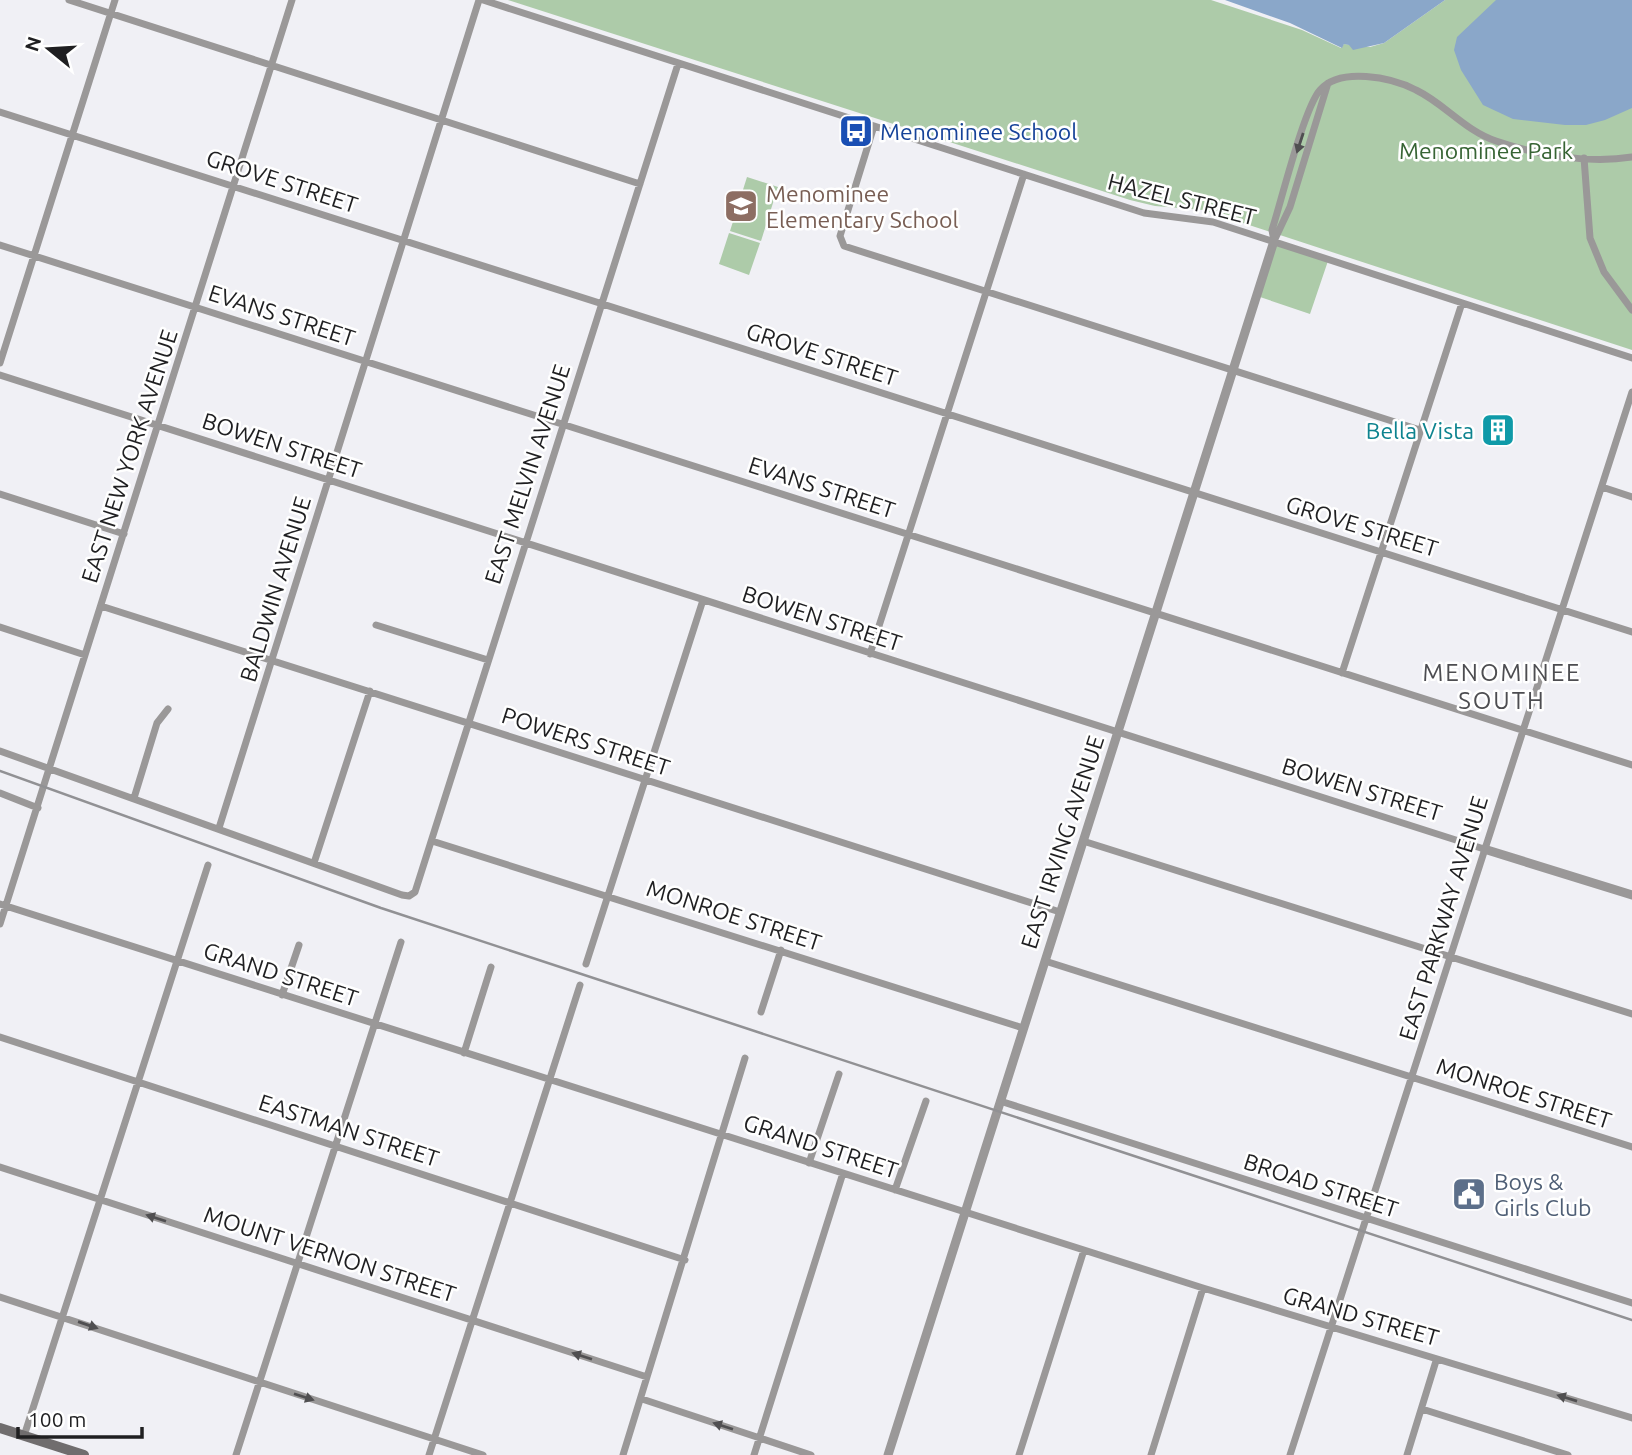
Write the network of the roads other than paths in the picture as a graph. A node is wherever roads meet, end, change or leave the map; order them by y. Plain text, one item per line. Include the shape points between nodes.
1 (69, 0) edge
2 (115, 0) edge
3 (292, 0) edge
4 (481, 0) edge
5 (111, 13) junction
6 (678, 64) junction
7 (273, 65) junction
8 (0, 112) edge
9 (443, 120) junction
10 (874, 126) junction
11 (71, 136) junction
12 (1632, 157) edge
13 (1584, 158) junction
14 (1024, 174) junction
15 (640, 184) junction
16 (234, 186) junction
17 (404, 241) junction
18 (1274, 241) junction
19 (0, 245) edge
20 (34, 256) junction
21 (987, 293) junction
22 (602, 303) junction
23 (1462, 303) junction
24 (197, 307) junction
25 (1632, 310) edge
26 (1632, 358) edge
27 (366, 362) junction
28 (0, 363) edge
29 (1233, 371) junction
30 (0, 375) edge
31 (1632, 392) edge
32 (948, 414) junction
33 (563, 424) junction
34 (159, 425) junction
35 (1420, 430) junction
36 (329, 480) junction
37 (1602, 487) junction
38 (1194, 493) junction
39 (0, 494) edge
40 (1632, 497) edge
41 (124, 534) junction
42 (907, 535) junction
43 (525, 543) junction
44 (1381, 552) junction
45 (703, 600) junction
46 (102, 606) junction
47 (1563, 610) junction
48 (1155, 613) junction
49 (376, 625) dead end
50 (0, 627) edge
51 (1632, 632) edge
52 (870, 654) junction
53 (85, 655) junction
54 (273, 660) junction
55 (488, 660) junction
56 (1342, 673) junction
57 (370, 691) junction
58 (168, 709) dead end
59 (468, 723) junction
60 (1522, 730) junction
61 (1118, 733) junction
62 (0, 751) edge
63 (1632, 765) edge
64 (50, 768) junction
65 (645, 780) junction
66 (0, 793) edge
67 (134, 798) junction
68 (38, 808) junction
69 (219, 828) junction
70 (432, 841) junction
71 (1083, 841) junction
72 (1484, 849) junction
73 (314, 863) junction
74 (208, 865) dead end
75 (1632, 895) edge
76 (608, 896) junction
77 (3, 905) edge
78 (1060, 912) junction
79 (0, 924) edge
80 (401, 942) dead end
81 (299, 945) dead end
82 (781, 950) junction
83 (1451, 957) junction
84 (177, 961) junction
85 (1045, 961) junction
86 (586, 964) dead end
87 (491, 967) dead end
88 (580, 985) dead end
89 (282, 995) junction
90 (761, 1012) dead end
91 (1632, 1014) edge
92 (375, 1024) junction
93 (1023, 1028) junction
94 (0, 1037) edge
95 (464, 1053) junction
96 (745, 1058) dead end
97 (839, 1074) dead end
98 (1413, 1077) junction
99 (139, 1081) junction
100 (550, 1081) junction
101 (926, 1101) dead end
102 (1000, 1101) junction
103 (723, 1136) junction
104 (336, 1146) junction
105 (1632, 1147) edge
106 (809, 1163) junction
107 (0, 1167) edge
108 (843, 1173) junction
109 (895, 1190) junction
110 (102, 1200) junction
111 (510, 1203) junction
112 (965, 1211) junction
113 (1367, 1220) junction
114 (1084, 1250) junction
115 (685, 1260) junction
116 (298, 1264) junction
117 (1203, 1288) junction
118 (0, 1297) edge
119 (1632, 1303) edge
120 (63, 1317) junction
121 (473, 1321) junction
122 (1331, 1328) junction
123 (1436, 1361) junction
124 (647, 1377) junction
125 (260, 1382) junction
126 (642, 1399) junction
127 (1422, 1409) junction
128 (1632, 1418) edge
129 (0, 1428) edge
130 (24, 1436) junction
131 (760, 1438) junction
132 (434, 1440) junction
133 (84, 1455) edge
134 (236, 1455) edge
135 (429, 1455) edge
136 (483, 1455) edge
137 (623, 1455) edge
138 (754, 1455) edge
139 (811, 1455) edge
140 (887, 1455) edge
141 (1019, 1455) edge
142 (1151, 1455) edge
143 (1290, 1455) edge
144 (1407, 1455) edge
145 (1568, 1455) edge

1 - 5 street
2 - 5 street
3 - 7 street, EAST NEW YORK AVENUE
4 - 6 street, HAZEL STREET
4 - 9 street, BALDWIN AVENUE
5 - 7 street
5 - 11 street
6 - 10 street, HAZEL STREET
6 - 15 street, EAST MELVIN AVENUE
7 - 9 street
7 - 16 street, EAST NEW YORK AVENUE
8 - 11 street, GROVE STREET
9 - 15 street
9 - 17 street, BALDWIN AVENUE
10 - 14 street, HAZEL STREET
10 - 21 street via 841,232 844,246
11 - 16 street, GROVE STREET
11 - 20 street
12 - 13 street
13 - 18 street, EAST IRVING AVENUE via 1486,137 1412,88 1344,77 1328,82 1311,107 1272,230
13 - 25 street via 1590,238 1604,272
14 - 18 street, HAZEL STREET via 1144,213 1203,219
14 - 21 street
15 - 22 street, EAST MELVIN AVENUE
16 - 17 street, GROVE STREET
16 - 24 street, EAST NEW YORK AVENUE
17 - 22 street, GROVE STREET
17 - 27 street, BALDWIN AVENUE
18 - 23 street, HAZEL STREET
18 - 29 street, EAST IRVING AVENUE
19 - 20 street, EVANS STREET
20 - 24 street, EVANS STREET
20 - 28 street
21 - 29 street
21 - 32 street
22 - 32 street, GROVE STREET
22 - 33 street, EAST MELVIN AVENUE
23 - 26 street, HAZEL STREET
23 - 35 street
24 - 27 street, EVANS STREET
24 - 34 street, EAST NEW YORK AVENUE
27 - 33 street, EVANS STREET
27 - 36 street, BALDWIN AVENUE
29 - 35 street
29 - 38 street, EAST IRVING AVENUE
30 - 34 street, BOWEN STREET
31 - 37 street, EAST PARKWAY AVENUE
32 - 38 street, GROVE STREET
32 - 42 street
33 - 42 street, EVANS STREET
33 - 43 street, EAST MELVIN AVENUE
34 - 36 street, BOWEN STREET
34 - 41 street, EAST NEW YORK AVENUE
35 - 44 street
36 - 43 street, BOWEN STREET
36 - 54 street, BALDWIN AVENUE
37 - 40 street
37 - 47 street, EAST PARKWAY AVENUE
38 - 44 street, GROVE STREET
38 - 48 street, EAST IRVING AVENUE
39 - 41 street
41 - 46 street, EAST NEW YORK AVENUE
42 - 48 street, EVANS STREET
42 - 52 street
43 - 45 street, BOWEN STREET
43 - 55 street, EAST MELVIN AVENUE
44 - 47 street, GROVE STREET
44 - 56 street
45 - 52 street, BOWEN STREET
45 - 65 street
46 - 53 street, EAST NEW YORK AVENUE
46 - 54 street, POWERS STREET
47 - 51 street, GROVE STREET
47 - 60 street, EAST PARKWAY AVENUE
48 - 56 street, EVANS STREET
48 - 61 street, EAST IRVING AVENUE
49 - 55 street
50 - 53 street
52 - 61 street, BOWEN STREET
53 - 64 street, EAST NEW YORK AVENUE
54 - 57 street, POWERS STREET
54 - 69 street, BALDWIN AVENUE
55 - 59 street, EAST MELVIN AVENUE
56 - 60 street, EVANS STREET
57 - 59 street, POWERS STREET
57 - 73 street
58 - 67 street via 157,723
59 - 65 street, POWERS STREET
59 - 70 street, EAST MELVIN AVENUE
60 - 63 street, EVANS STREET
60 - 72 street, EAST PARKWAY AVENUE
61 - 71 street, EAST IRVING AVENUE
61 - 72 street, BOWEN STREET
62 - 64 street
64 - 67 street
64 - 68 street, EAST NEW YORK AVENUE
65 - 76 street
65 - 78 street, POWERS STREET
66 - 68 street
67 - 69 street
68 - 77 street, EAST NEW YORK AVENUE
69 - 73 street
70 - 73 street, EAST MELVIN AVENUE via 412,895
70 - 76 street, MONROE STREET
71 - 78 street, EAST IRVING AVENUE
71 - 83 street
72 - 75 street, BOWEN STREET
72 - 83 street, EAST PARKWAY AVENUE
74 - 84 street
76 - 82 street, MONROE STREET
76 - 86 street
77 - 79 street, EAST NEW YORK AVENUE
77 - 84 street, GRAND STREET
78 - 85 street, EAST IRVING AVENUE
80 - 92 street
81 - 89 street
82 - 90 street
82 - 93 street, MONROE STREET
83 - 91 street
83 - 98 street, EAST PARKWAY AVENUE
84 - 89 street, GRAND STREET
84 - 99 street
85 - 93 street, EAST IRVING AVENUE
85 - 98 street, MONROE STREET
87 - 95 street
88 - 100 street
89 - 92 street, GRAND STREET
92 - 95 street, GRAND STREET
92 - 104 street
93 - 102 street, EAST IRVING AVENUE
94 - 99 street, EASTMAN STREET
95 - 100 street, GRAND STREET
96 - 103 street
97 - 106 street
98 - 105 street, MONROE STREET
98 - 113 street, EAST PARKWAY AVENUE
99 - 104 street, EASTMAN STREET
99 - 110 street
100 - 103 street, GRAND STREET
100 - 111 street
101 - 109 street
102 - 112 street, EAST IRVING AVENUE
102 - 113 street, BROAD STREET
103 - 106 street, GRAND STREET
103 - 115 street
104 - 111 street, EASTMAN STREET
104 - 116 street
106 - 108 street, GRAND STREET
107 - 110 street, MOUNT VERNON STREET
108 - 109 street, GRAND STREET
108 - 131 street
109 - 112 street, GRAND STREET
116 -> 110 street, MOUNT VERNON STREET
110 - 120 street
111 - 115 street, EASTMAN STREET
111 - 121 street
112 - 114 street, GRAND STREET
112 - 140 street, EAST IRVING AVENUE
113 - 119 street, BROAD STREET
113 - 122 street, EAST PARKWAY AVENUE
114 - 117 street, GRAND STREET
114 - 141 street
115 - 124 street
116 - 121 street, MOUNT VERNON STREET
116 - 125 street
117 - 122 street, GRAND STREET
117 - 142 street
118 - 120 street
120 -> 125 street
120 - 130 street
124 -> 121 street, MOUNT VERNON STREET
121 - 132 street
122 - 123 street, GRAND STREET
122 - 143 street, EAST PARKWAY AVENUE
123 - 127 street
128 -> 123 street, GRAND STREET
124 - 126 street
125 -> 132 street
125 - 134 street
131 -> 126 street
126 - 137 street
127 - 144 street
127 - 145 street
129 - 130 main road
130 - 133 main road
131 - 138 street
131 - 139 street
132 - 135 street
132 - 136 street

